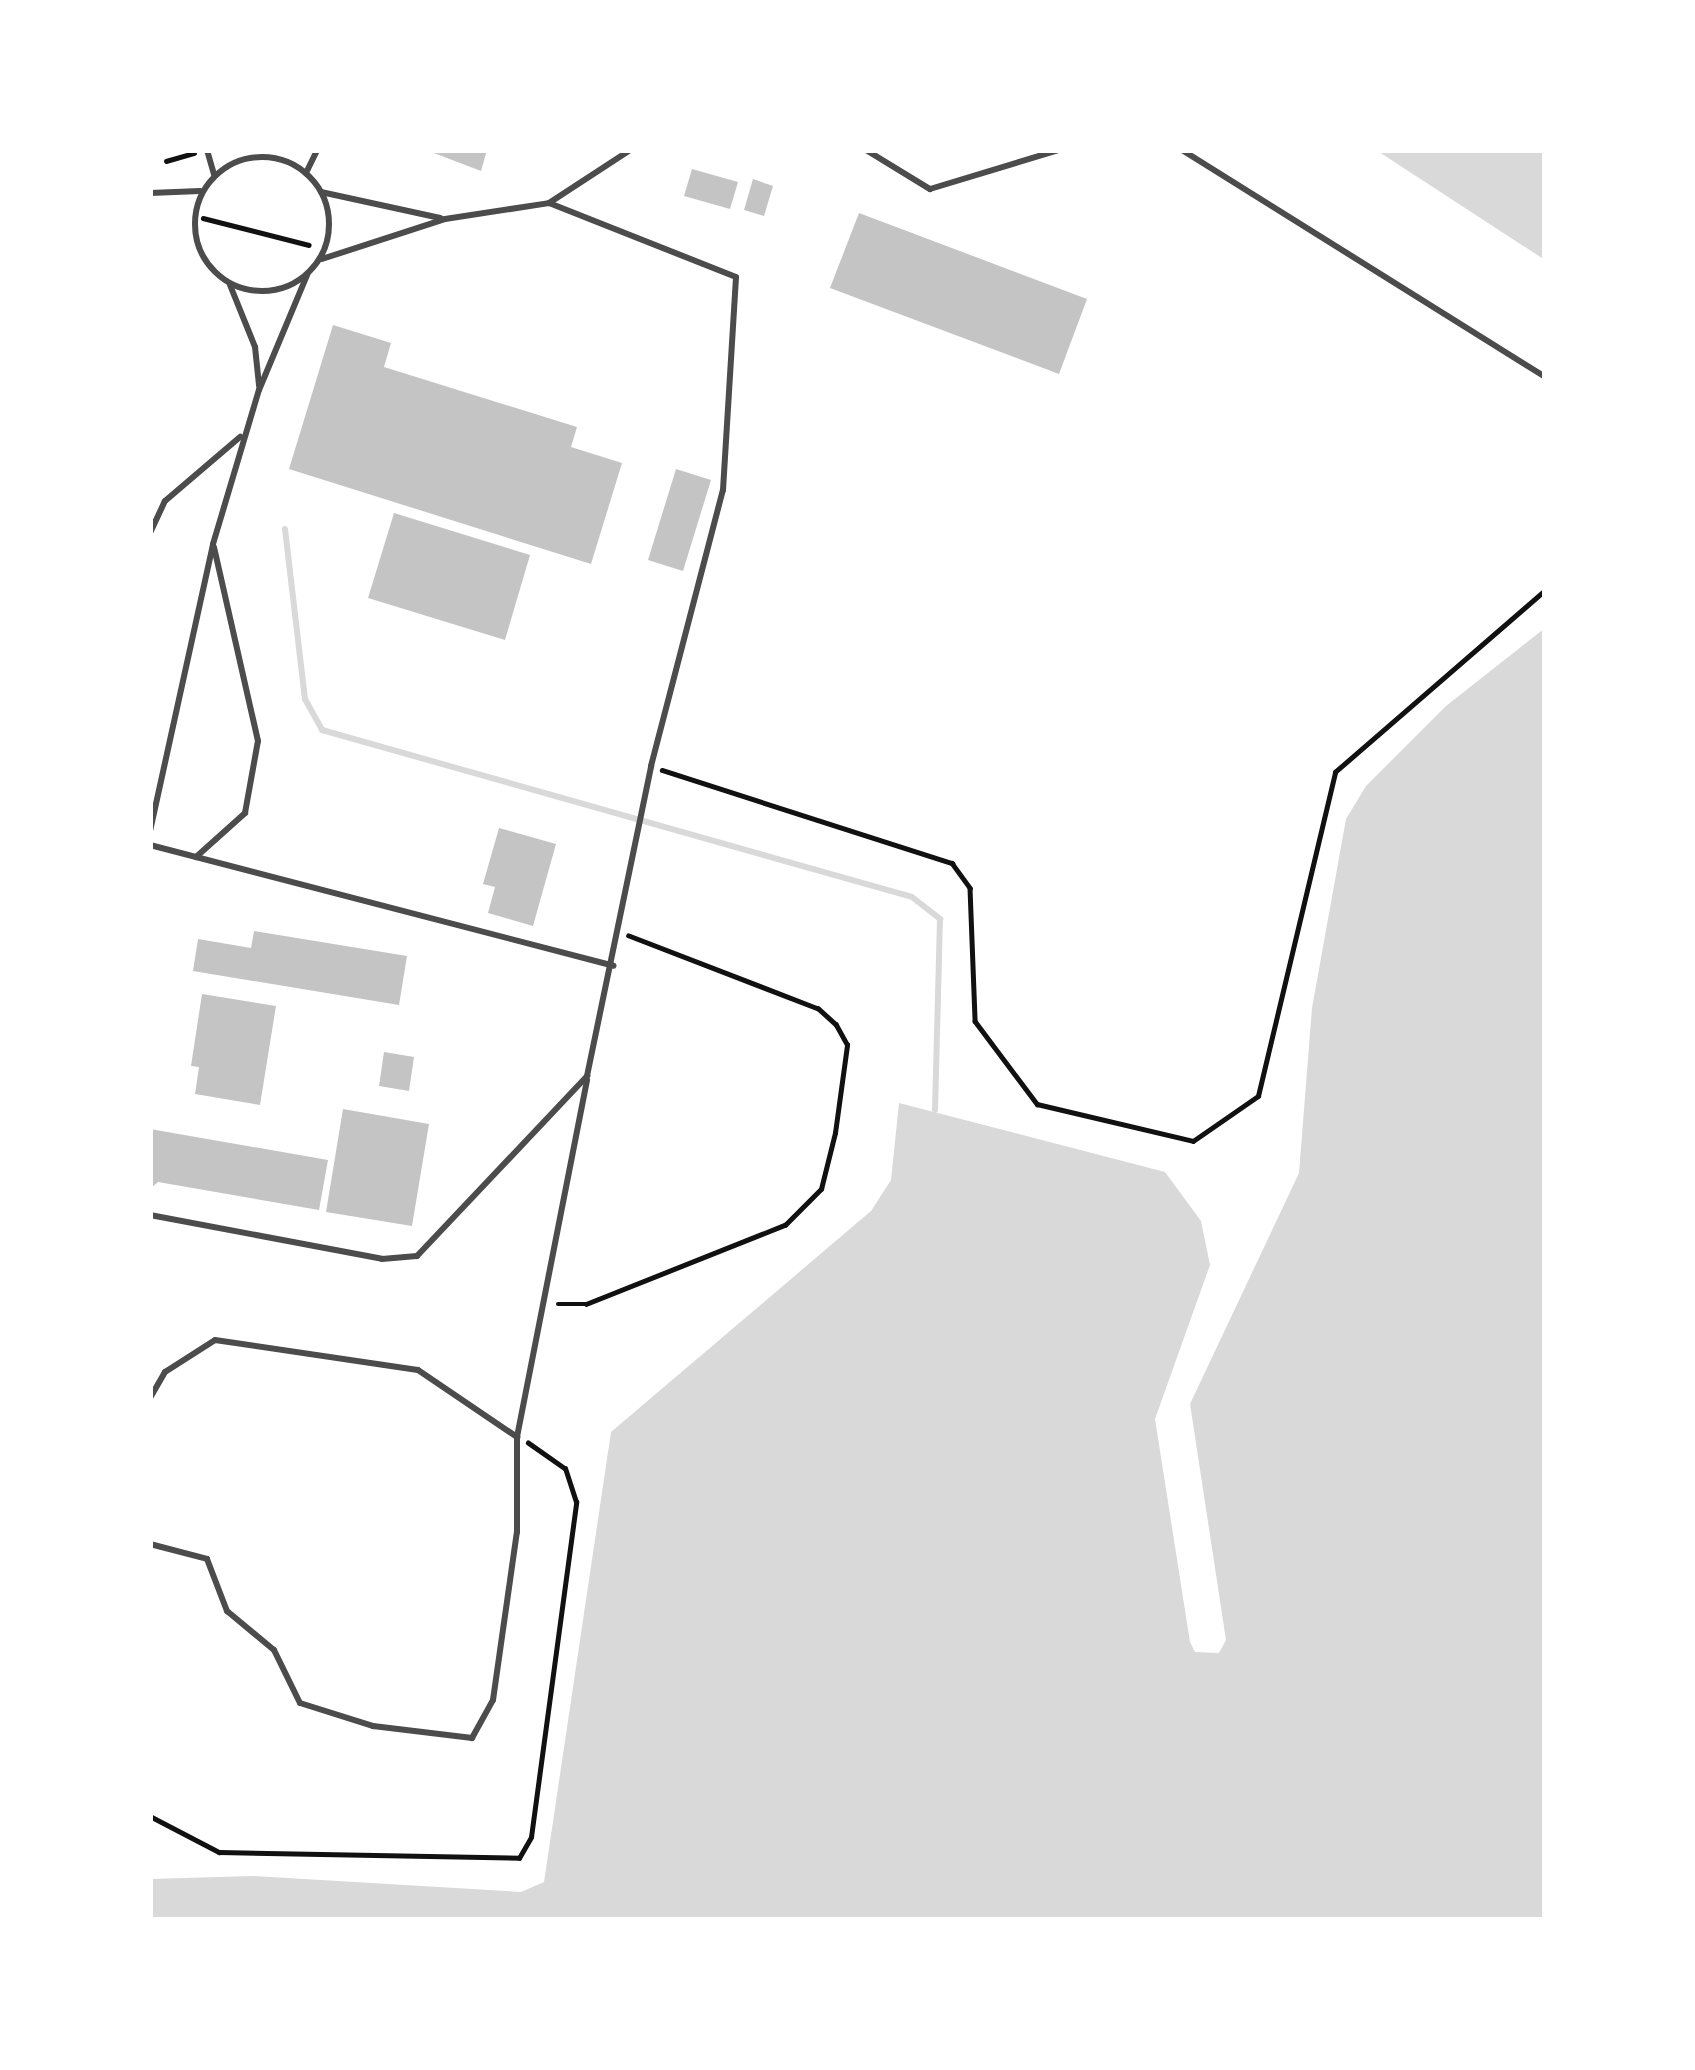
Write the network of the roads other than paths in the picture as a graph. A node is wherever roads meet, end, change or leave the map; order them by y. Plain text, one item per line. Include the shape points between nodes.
1 (207, 150) edge
2 (317, 150) edge
3 (630, 150) edge
4 (866, 150) edge
5 (1058, 150) edge
6 (1182, 150) edge
7 (252, 153) edge
8 (269, 153) edge
9 (306, 173) junction
10 (214, 176) junction
11 (202, 191) junction
12 (321, 192) junction
13 (150, 193) edge
14 (549, 203) junction
15 (445, 219) junction
16 (319, 261) junction
17 (307, 275) junction
18 (229, 284) junction
19 (1545, 377) edge
20 (259, 390) junction
21 (244, 434) junction
22 (150, 533) edge
23 (213, 544) junction
24 (150, 831) edge
25 (150, 845) edge
26 (196, 857) junction
27 (613, 966) junction
28 (587, 1076) junction
29 (150, 1215) edge
30 (150, 1398) edge
31 (517, 1437) junction
32 (150, 1544) edge

1 - 10 lane
2 - 9 lane
3 - 14 lane
4 - 5 lane via 930,189
6 - 19 lane
7 - 8 lane
7 - 10 lane
8 - 9 lane
9 - 12 lane
10 - 11 lane
11 - 13 lane
11 - 18 lane via 195,211 200,253
12 - 15 lane
12 - 16 lane via 329,225
14 - 15 lane
14 - 27 lane via 736,278 723,490 651,766
15 - 16 lane
16 - 17 lane
17 - 18 lane via 273,291
17 - 20 lane
18 - 20 lane via 255,347
20 - 21 lane
21 - 22 lane via 165,501
21 - 23 lane
23 - 24 lane
23 - 26 lane via 258,741 245,813
25 - 26 lane
26 - 27 lane
27 - 28 lane
28 - 29 lane via 417,1256 382,1259
28 - 31 lane
30 - 31 lane via 165,1372 215,1340 418,1370
31 - 32 lane via 517,1532 493,1700 472,1738 373,1726 300,1703 274,1650 227,1611 206,1559

